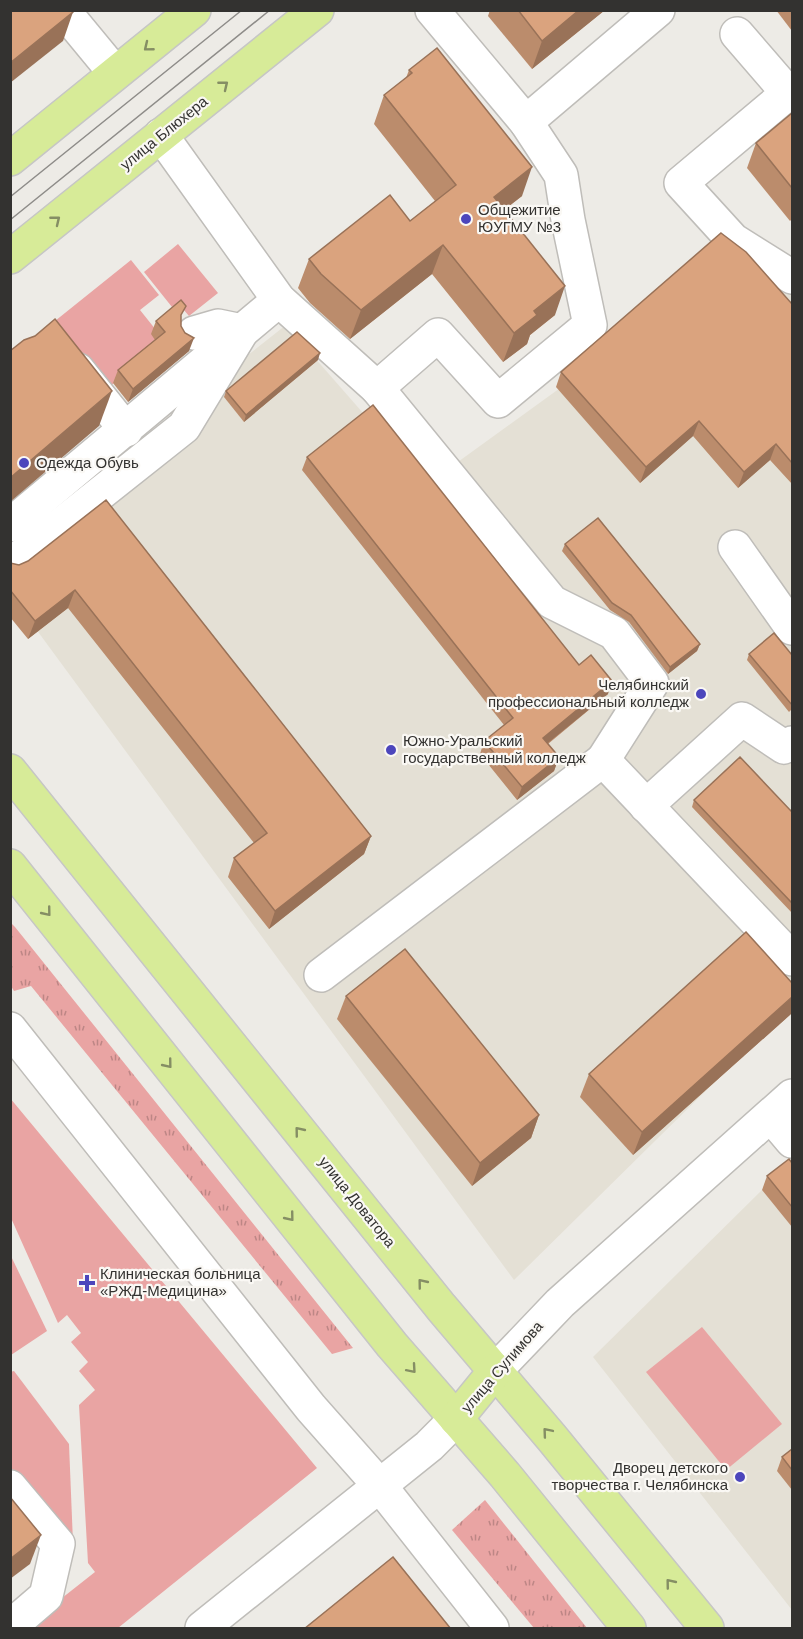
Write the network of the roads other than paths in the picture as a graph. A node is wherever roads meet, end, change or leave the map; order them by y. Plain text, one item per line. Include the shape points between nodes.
1 (63, 10) edge
2 (194, 10) edge
3 (317, 10) edge
4 (432, 10) edge
5 (658, 10) edge
6 (737, 34) dead end
7 (115, 73) junction
8 (526, 122) junction
9 (161, 135) junction
10 (10, 159) edge
11 (10, 257) edge
12 (792, 278) edge
13 (279, 300) junction
14 (242, 331) junction
15 (194, 333) dead end
16 (63, 350) edge
17 (376, 388) junction
18 (126, 430) junction
19 (10, 525) edge
20 (735, 547) dead end
21 (10, 565) edge
22 (792, 628) edge
23 (792, 743) edge
24 (603, 760) junction
25 (10, 771) edge
26 (645, 806) junction
27 (10, 866) edge
28 (792, 959) edge
29 (321, 975) dead end
30 (10, 1029) edge
31 (782, 1106) edge
32 (792, 1141) edge
33 (496, 1370) junction
34 (456, 1419) junction
35 (380, 1486) junction
36 (10, 1487) edge
37 (10, 1627) edge
38 (202, 1629) edge
39 (492, 1629) edge
40 (629, 1629) edge
41 (707, 1629) edge

1 - 7 street
2 -> 7 main road
9 -> 3 main road, улица Блюхера
4 - 8 street
5 - 8 street
6 - 12 street via 788,93 681,183 733,240
7 - 10 main road
8 - 17 street via 561,175 590,325 498,401 438,335
11 -> 9 main road, улица Блюхера
9 - 13 street
13 - 14 street
13 - 17 street
14 - 15 street via 218,326
14 - 18 street
14 - 21 street via 184,427
16 - 18 street
17 - 24 street via 552,602 614,633 652,682
18 - 19 street
20 - 22 street
23 - 26 street via 784,747 742,719
24 - 26 street
24 - 29 street
33 -> 25 main road, улица Доватора
26 - 28 street
27 -> 34 main road via 392,1345
30 - 35 street via 311,1408
31 - 32 street
31 - 33 street, улица Сулимова via 560,1303
33 - 34 main road, улица Сулимова
41 -> 33 main road, улица Доватора
34 - 35 street, улица Сулимова
34 - 40 main road
35 - 38 street, улица Сулимова
35 - 39 street
36 - 37 street via 58,1544 46,1596

